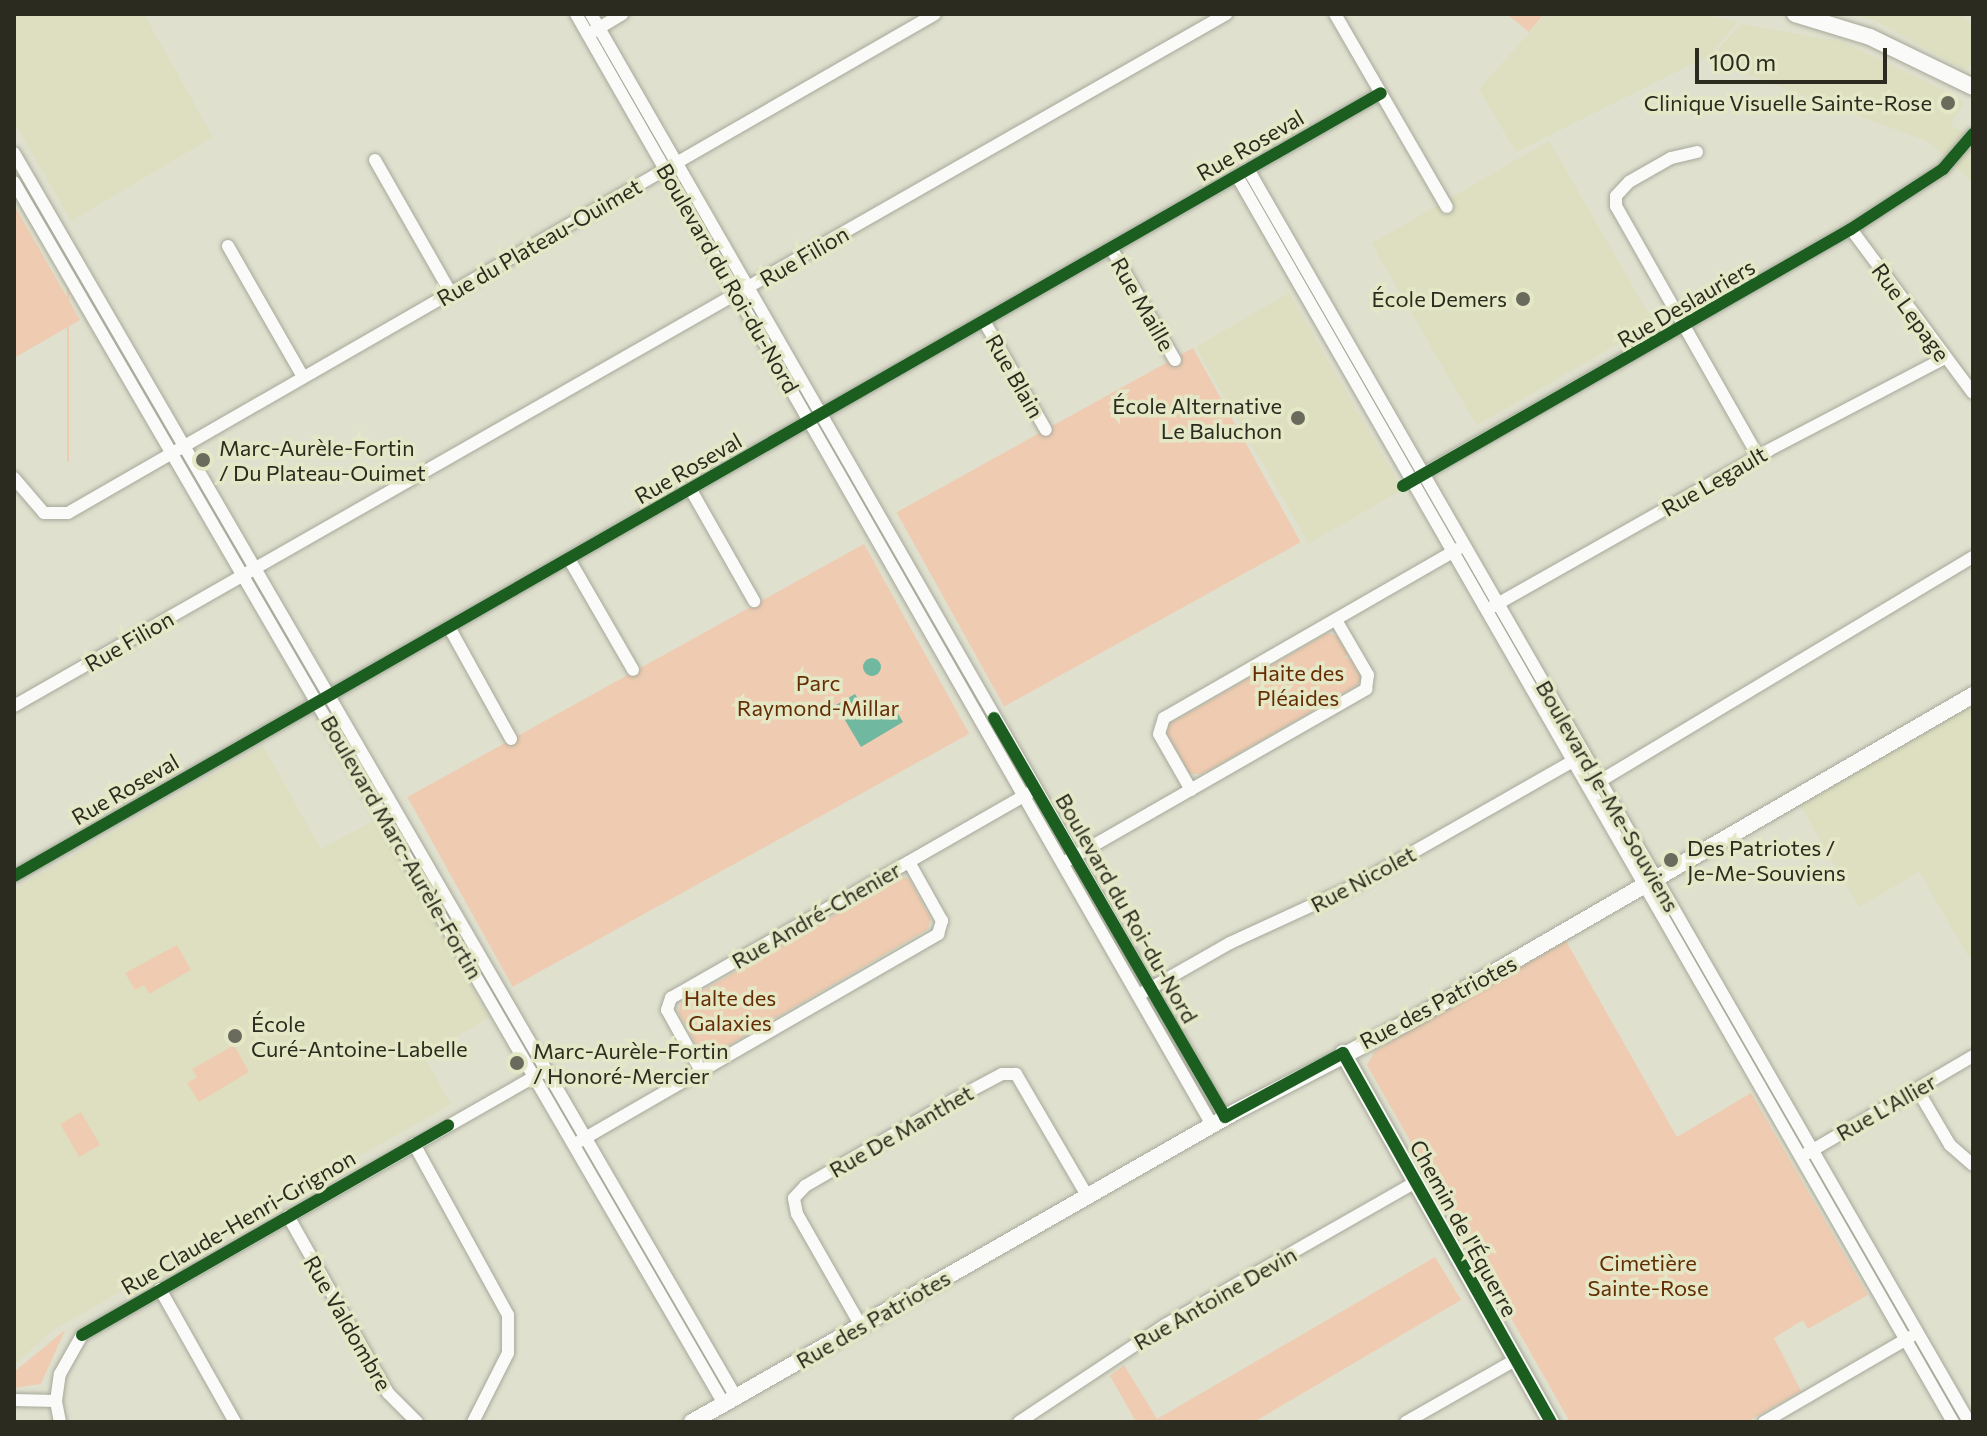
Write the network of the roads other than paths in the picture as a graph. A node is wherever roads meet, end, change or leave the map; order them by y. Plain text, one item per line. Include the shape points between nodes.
1 (576, 14) edge
2 (591, 14) edge
3 (622, 14) edge
4 (935, 14) edge
5 (1226, 14) edge
6 (1335, 14) edge
7 (1795, 14) edge
8 (594, 31) junction
9 (1973, 87) edge
10 (1381, 93) junction
11 (1973, 134) edge
12 (1697, 152) dead end
13 (14, 153) edge
14 (375, 160) dead end
15 (671, 166) junction
16 (1242, 173) junction
17 (14, 182) edge
18 (1447, 207) dead end
19 (1851, 229) junction
20 (228, 246) dead end
21 (1111, 248) junction
22 (743, 291) junction
23 (451, 293) junction
24 (984, 321) junction
25 (1684, 328) junction
26 (1945, 358) junction
27 (1175, 360) dead end
28 (303, 377) junction
29 (1973, 393) edge
30 (815, 418) junction
31 (1046, 430) dead end
32 (185, 446) junction
33 (172, 453) junction
34 (1758, 456) junction
35 (1424, 474) junction
36 (14, 478) edge
37 (1412, 481) junction
38 (691, 490) junction
39 (1458, 549) junction
40 (1973, 557) edge
41 (569, 559) junction
42 (250, 572) junction
43 (754, 601) dead end
44 (1492, 608) junction
45 (1336, 620) junction
46 (449, 627) junction
47 (633, 670) dead end
48 (1973, 695) edge
49 (324, 699) junction
50 (14, 706) edge
51 (511, 739) dead end
52 (1578, 758) junction
53 (1594, 785) junction
54 (1191, 790) junction
55 (1030, 793) junction
56 (1068, 860) junction
57 (909, 862) junction
58 (14, 876) edge
59 (1649, 883) junction
60 (1144, 992) junction
61 (1343, 1053) junction
62 (1973, 1056) edge
63 (548, 1069) junction
64 (701, 1071) junction
65 (535, 1077) junction
66 (1917, 1089) junction
67 (1218, 1121) junction
68 (587, 1137) junction
69 (414, 1144) junction
70 (574, 1145) junction
71 (1812, 1150) junction
72 (1800, 1158) junction
73 (1973, 1165) edge
74 (1416, 1182) junction
75 (1088, 1197) junction
76 (288, 1216) junction
77 (160, 1289) junction
78 (861, 1326) junction
79 (1917, 1333) junction
80 (1905, 1340) junction
81 (1515, 1360) junction
82 (14, 1400) edge
83 (730, 1400) junction
84 (56, 1401) junction
85 (60, 1422) edge
86 (235, 1422) edge
87 (417, 1422) edge
88 (473, 1422) edge
89 (692, 1422) edge
90 (1019, 1422) edge
91 (1406, 1422) edge
92 (1551, 1422) edge
93 (1764, 1422) edge
94 (1953, 1422) edge
95 (1969, 1422) edge

1 - 8 street, Boulevard du Roi-du-Nord
2 - 8 street, Boulevard du Roi-du-Nord
3 - 8 street
4 - 15 street, Rue du Plateau-Ouimet
5 - 22 street, Rue Filion
6 - 10 street
7 - 9 street via 1870,37
8 - 15 street, Boulevard du Roi-du-Nord
10 - 16 street, Rue Roseval
10 - 18 street
11 - 19 street, Rue Deslauriers via 1943,169
12 - 25 street via 1671,158 1629,182 1615,202
13 - 32 street, Boulevard Marc-Aurèle-Fortin
14 - 23 street
15 - 22 street, Boulevard du Roi-du-Nord
15 - 23 street, Rue du Plateau-Ouimet
16 - 21 street, Rue Roseval
16 - 35 street, Boulevard Je-Me-Souviens
16 - 37 street, Boulevard Je-Me-Souviens
17 - 33 street, Boulevard Marc-Aurèle-Fortin
19 - 25 street, Rue Deslauriers
19 - 26 street, Rue Lepage
20 - 28 street
21 - 24 street, Rue Roseval
21 - 27 street, Rue Maille
22 - 30 street, Boulevard du Roi-du-Nord
22 - 42 street, Rue Filion
23 - 28 street, Rue du Plateau-Ouimet
24 - 30 street, Rue Roseval
24 - 31 street, Rue Blain
25 - 34 street
25 - 35 street, Rue Deslauriers
26 - 29 street, Rue Lepage
26 - 34 street, Rue Legault
28 - 32 street, Rue du Plateau-Ouimet
30 - 38 street, Rue Roseval
30 - 55 street, Boulevard du Roi-du-Nord
32 - 33 street
32 - 42 street, Boulevard Marc-Aurèle-Fortin
33 - 36 street via 59,516 41,511
33 - 42 street, Boulevard Marc-Aurèle-Fortin
34 - 44 street, Rue Legault
35 - 37 street, Rue Deslauriers
35 - 39 street, Boulevard Je-Me-Souviens
37 - 39 street, Boulevard Je-Me-Souviens
38 - 41 street, Rue Roseval
38 - 43 street
39 - 44 street, Boulevard Je-Me-Souviens
39 - 45 street
40 - 53 street
41 - 46 street, Rue Roseval
41 - 47 street
42 - 49 street, Boulevard Marc-Aurèle-Fortin
42 - 50 street, Rue Filion
44 - 52 street, Boulevard Je-Me-Souviens
45 - 54 street via 1161,721 1159,734
45 - 54 street via 1368,675 1366,689
46 - 49 street, Rue Roseval
46 - 51 street
48 - 59 street, Rue des Patriotes
49 - 58 street, Rue Roseval
49 - 63 street, Boulevard Marc-Aurèle-Fortin
49 - 65 street, Boulevard Marc-Aurèle-Fortin
52 - 53 street, Boulevard Je-Me-Souviens
52 - 60 street, Rue Nicolet via 1352,887 1230,943
53 - 59 street, Boulevard Je-Me-Souviens
54 - 56 street
55 - 56 street, Boulevard du Roi-du-Nord
55 - 57 street, Rue André-Chenier
56 - 60 street, Boulevard du Roi-du-Nord
57 - 64 street, Rue André-Chenier via 940,918 941,932
57 - 64 street, Rue André-Chenier via 671,998 667,1010
59 - 61 street, Rue des Patriotes via 1410,1021
59 - 71 street, Boulevard Je-Me-Souviens
59 - 72 street, Boulevard Je-Me-Souviens
60 - 67 street, Boulevard du Roi-du-Nord
61 - 67 street, Rue des Patriotes
61 - 74 street, Chemin de l'Équerre
62 - 66 street, Rue L'Allier
63 - 65 street
63 - 68 street, Boulevard Marc-Aurèle-Fortin
64 - 68 street, Rue André-Chenier
65 - 69 street, Rue Claude-Henri-Grignon
65 - 70 street, Boulevard Marc-Aurèle-Fortin
66 - 71 street, Rue L'Allier
66 - 73 street via 1950,1145
67 - 75 street, Rue des Patriotes
68 - 70 street
68 - 83 street, Boulevard Marc-Aurèle-Fortin
69 - 76 street, Rue Claude-Henri-Grignon
69 - 88 street via 508,1315 508,1353
70 - 83 street, Boulevard Marc-Aurèle-Fortin
71 - 72 street, Rue L'Allier
71 - 79 street, Boulevard Je-Me-Souviens
72 - 80 street, Boulevard Je-Me-Souviens
74 - 81 street, Chemin de l'Équerre
74 - 90 street, Rue Antoine Devin via 1158,1330
75 - 78 street, Rue des Patriotes
75 - 78 street, Rue De Manthet via 1016,1074 997,1075 795,1195 795,1210
76 - 77 street, Rue Claude-Henri-Grignon
76 - 87 street, Rue Valdombre via 388,1393
77 - 84 street, Rue Claude-Henri-Grignon via 78,1340 63,1365
77 - 86 street, Rue Claude-Henri-Grignon
78 - 83 street, Rue des Patriotes
79 - 80 street
79 - 95 street, Boulevard Je-Me-Souviens
80 - 93 street
80 - 94 street, Boulevard Je-Me-Souviens
81 - 91 street
81 - 92 street, Chemin de l'Équerre
82 - 84 street
83 - 89 street, Rue des Patriotes
84 - 85 street

